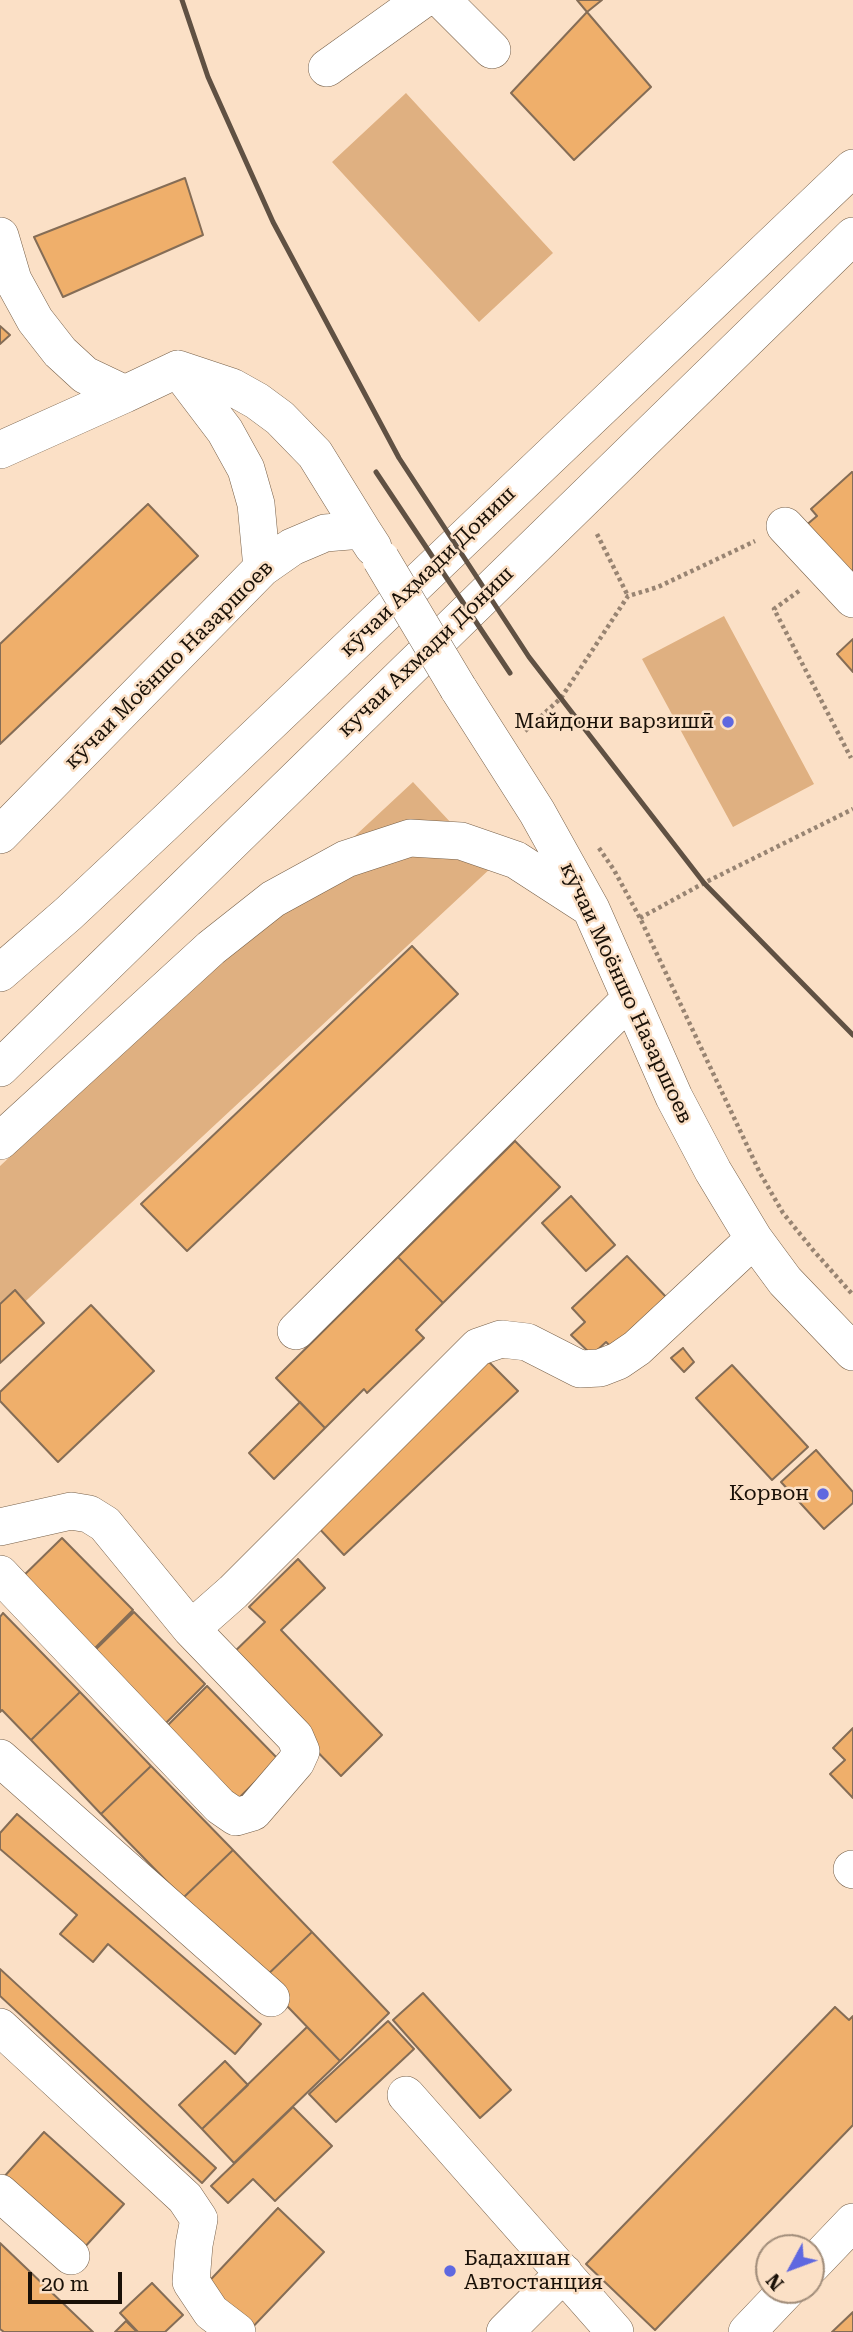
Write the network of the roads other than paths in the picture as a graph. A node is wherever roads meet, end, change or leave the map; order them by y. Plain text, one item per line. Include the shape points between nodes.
1 (422, 0) edge
2 (442, 0) edge
3 (492, 50) dead end
4 (327, 68) dead end
5 (853, 168) edge
6 (0, 236) edge
7 (853, 236) edge
8 (178, 369) junction
9 (125, 394) junction
10 (0, 450) edge
11 (785, 527) road end
12 (372, 545) junction
13 (262, 568) junction
14 (853, 599) edge
15 (0, 835) edge
16 (591, 909) junction
17 (0, 973) edge
18 (629, 1000) junction
19 (0, 1068) edge
20 (0, 1141) edge
21 (754, 1239) junction
22 (296, 1331) dead end
23 (853, 1352) edge
24 (0, 1527) edge
25 (0, 1574) edge
26 (191, 1629) junction
27 (0, 1758) edge
28 (271, 1998) dead end
29 (0, 2027) edge
30 (406, 2095) dead end
31 (0, 2193) edge
32 (853, 2222) edge
33 (825, 2251) edge
34 (71, 2256) dead end
35 (564, 2273) junction
36 (776, 2304) edge
37 (756, 2329) edge
38 (237, 2332) edge
39 (505, 2332) edge
40 (615, 2332) edge

1 - 4 street
2 - 3 street
5 - 17 street, кӯчаи Аҳмади Дониш via 163,825
6 - 9 street via 13,280 60,352 85,375
7 - 19 street, кучаи Ахмади Дониш
8 - 9 street
8 - 12 street via 232,387 280,418 315,454
8 - 13 street via 225,431 246,469 256,504
9 - 10 street
11 - 14 street
12 - 13 street, кӯчаи Моёншо Назаршоев via 325,533 292,547
12 - 16 street, кӯчаи Моёншо Назаршоев, bridge via 537,812
13 - 15 street, кӯчаи Моёншо Назаршоев
16 - 18 street, кӯчаи Моёншо Назаршоев
16 - 20 street via 516,860 461,841 410,838 346,859 273,899 211,948
18 - 21 street, кӯчаи Моёншо Назаршоев via 674,1097
18 - 22 street
21 - 23 street, кӯчаи Моёншо Назаршоев via 785,1281
21 - 26 street via 618,1361 580,1369 527,1342 501,1339 478,1347
24 - 26 street via 71,1511 89,1514 106,1524
25 - 26 street via 220,1806 236,1817 253,1812 301,1751 295,1737
27 - 28 street
29 - 38 street via 185,2198 199,2220 191,2282 211,2312
30 - 35 street
31 - 34 street
32 - 33 street
35 - 39 street
35 - 40 street
36 - 37 street

